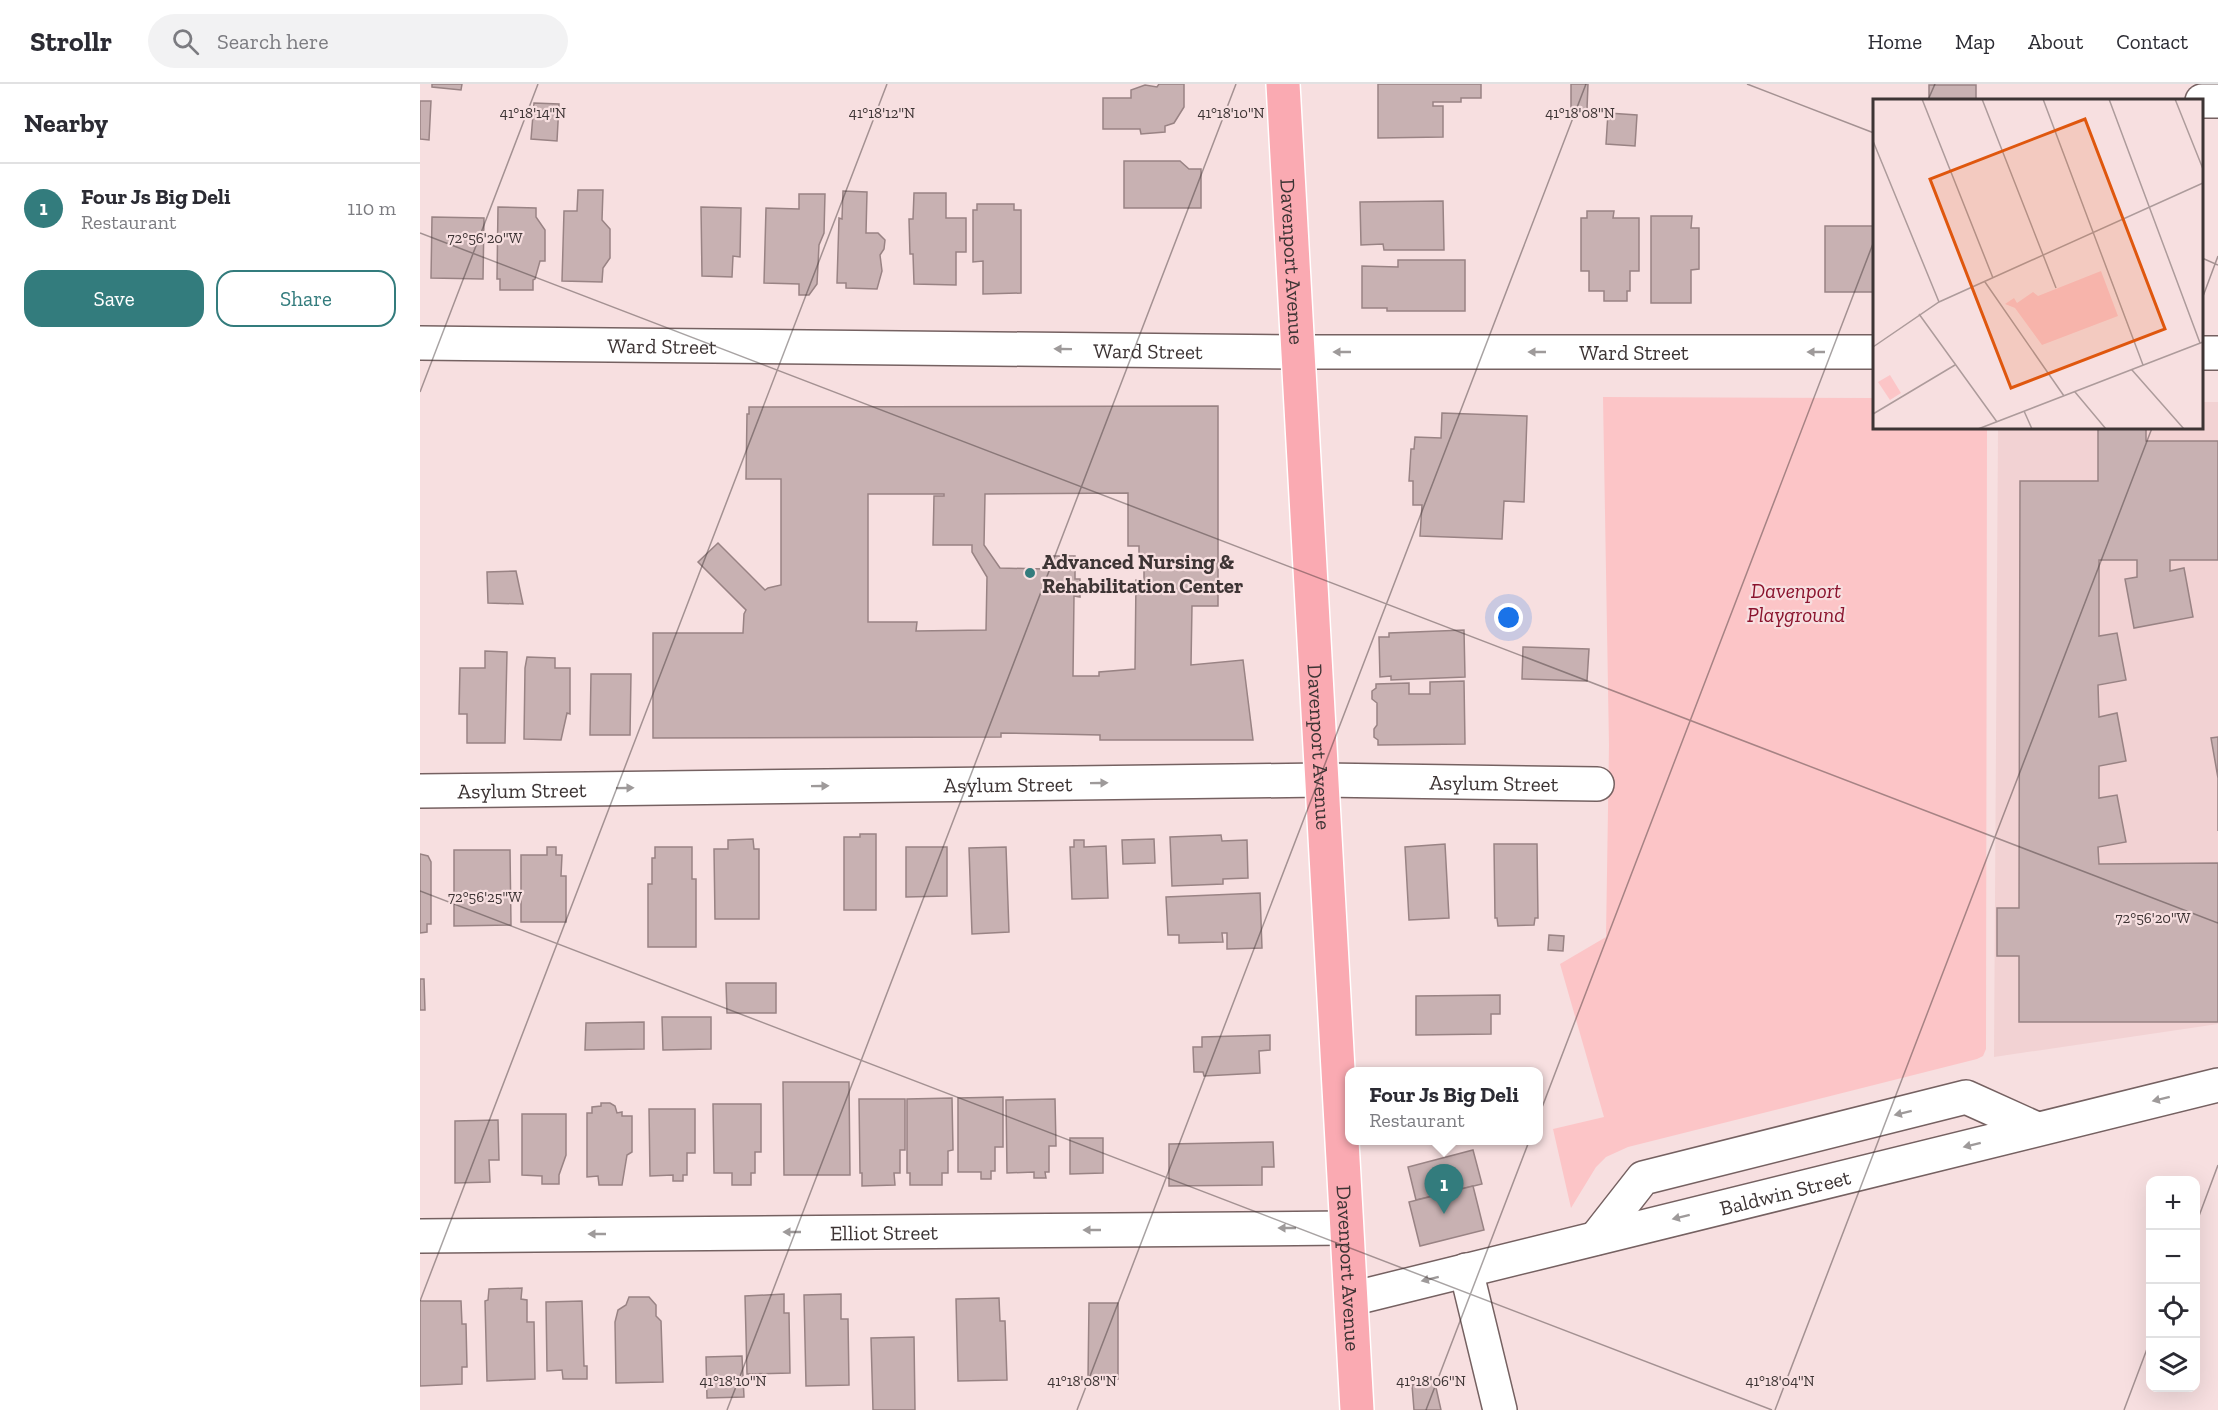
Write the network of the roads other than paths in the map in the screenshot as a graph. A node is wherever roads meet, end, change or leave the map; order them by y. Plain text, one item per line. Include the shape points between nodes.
1 (1283, 84) edge
2 (420, 343) edge
3 (1298, 352) junction
4 (1873, 352) edge
5 (1322, 780) junction
6 (1597, 784) dead end
7 (420, 791) edge
8 (2218, 1085) edge
9 (2037, 1129) junction
10 (1346, 1228) junction
11 (420, 1236) edge
12 (1596, 1238) junction
13 (1466, 1270) junction
14 (1351, 1299) junction
15 (1357, 1410) edge
16 (1500, 1410) edge

1 - 3 main road, Davenport Avenue
3 -> 2 street, Ward Street
4 -> 3 street, Ward Street
3 - 5 main road, Davenport Avenue
5 - 6 street, Asylum Street
7 -> 5 street, Asylum Street
5 - 10 main road, Davenport Avenue
8 -> 9 street, Baldwin Street
9 -> 12 street, Baldwin Street
9 -> 12 street via 1966,1097 1643,1178
10 -> 11 street, Elliot Street
10 - 14 main road, Davenport Avenue
12 - 13 street, Baldwin Street
13 -> 14 street, Baldwin Street
13 - 16 street
14 - 15 main road, Davenport Avenue

